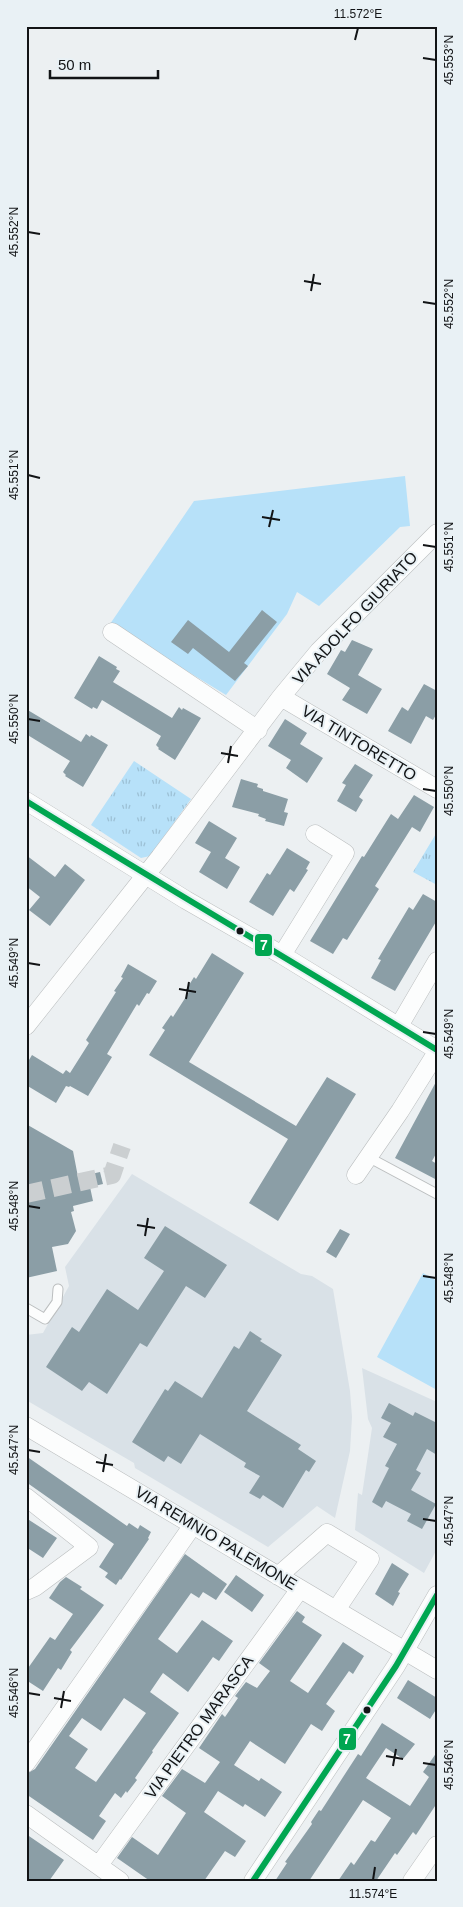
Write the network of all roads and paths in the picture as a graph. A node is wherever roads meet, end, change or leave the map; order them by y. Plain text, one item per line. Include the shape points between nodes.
1 (437, 533) edge
2 (112, 632) dead end
3 (281, 697) junction
4 (258, 730) junction
5 (437, 789) edge
6 (26, 801) edge
7 (314, 834) dead end
8 (147, 874) junction
9 (282, 956) junction
10 (437, 961) edge
11 (26, 1026) edge
12 (399, 1026) junction
13 (437, 1051) edge
14 (368, 1157) junction
15 (356, 1175) dead end
16 (437, 1194) edge
17 (58, 1289) dead end
18 (26, 1308) edge
19 (26, 1426) edge
20 (26, 1497) edge
21 (193, 1525) junction
22 (278, 1576) junction
23 (300, 1589) junction
24 (26, 1591) edge
25 (437, 1595) edge
26 (336, 1610) junction
27 (405, 1650) junction
28 (437, 1670) edge
29 (26, 1763) edge
30 (26, 1814) edge
31 (437, 1845) edge
32 (99, 1865) junction
33 (120, 1881) edge
34 (253, 1881) edge
35 (412, 1881) edge

1 - 3 street, VIA ADOLFO GIURIATO via 319,651
2 - 4 street
3 - 4 street, VIA ADOLFO GIURIATO
3 - 5 street, VIA TINTORETTO
4 - 8 street, VIA ADOLFO GIURIATO
6 - 8 street
7 - 9 street via 346,853
8 - 9 street
8 - 11 street, VIA ADOLFO GIURIATO
9 - 12 street
10 - 12 street
12 - 13 street
13 - 14 street
14 - 15 street
14 - 16 lane
17 - 18 lane via 57,1302 46,1319
19 - 21 street, VIA REMNIO PALEMONE
20 - 24 street via 90,1547
21 - 22 street, VIA REMNIO PALEMONE
21 - 29 street
22 - 23 street, VIA REMNIO PALEMONE
22 - 26 street via 327,1534 370,1558
23 - 26 street, VIA REMNIO PALEMONE
23 - 32 street, VIA PIETRO MARASCA
25 - 27 street
26 - 27 street, VIA REMNIO PALEMONE
27 - 28 street, VIA REMNIO PALEMONE
27 - 34 street
30 - 32 street
31 - 35 street
32 - 33 street

